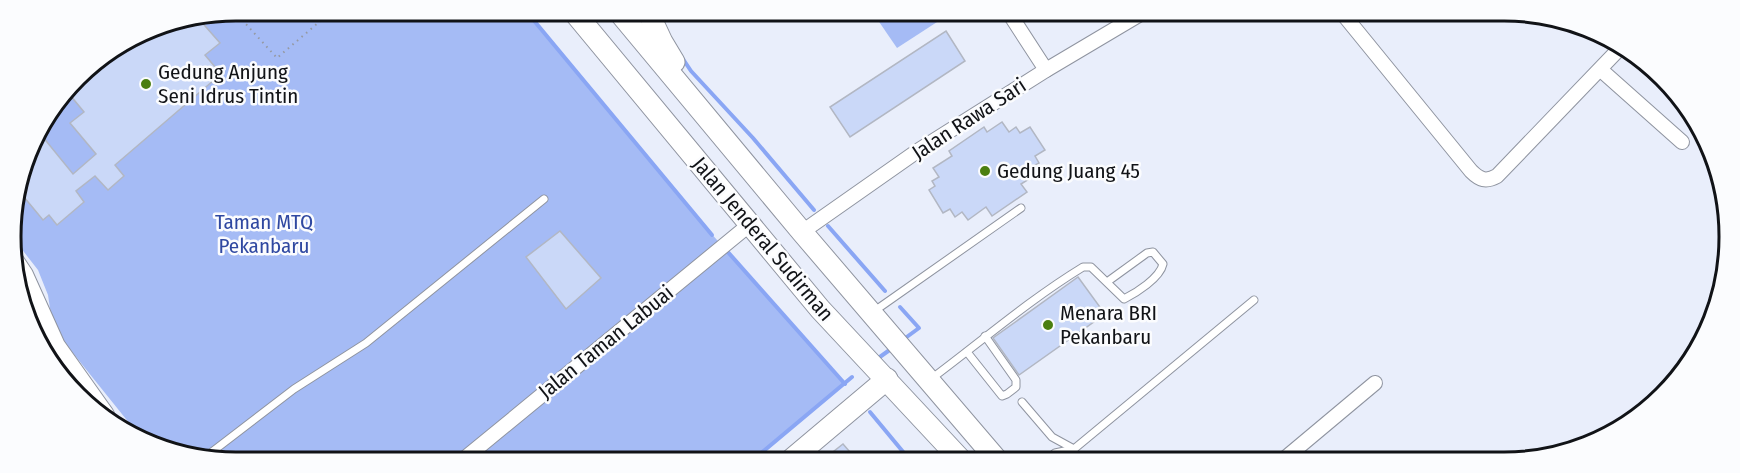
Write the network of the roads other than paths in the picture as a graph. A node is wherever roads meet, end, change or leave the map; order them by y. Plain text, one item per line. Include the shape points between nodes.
1 (581, 21) edge
2 (626, 21) edge
3 (652, 21) edge
4 (1014, 21) edge
5 (1130, 21) edge
6 (1349, 21) edge
7 (1616, 53) edge
8 (1046, 70) junction
9 (1601, 70) junction
10 (711, 124) junction
11 (1682, 142) dead end
12 (544, 199) dead end
13 (1021, 208) dead end
14 (749, 225) junction
15 (802, 232) junction
16 (25, 280) edge
17 (1107, 282) junction
18 (1254, 300) dead end
19 (871, 314) junction
20 (985, 336) junction
21 (967, 352) junction
22 (887, 380) junction
23 (929, 380) junction
24 (1375, 383) dead end
25 (88, 393) edge
26 (1022, 402) dead end
27 (1074, 449) junction
28 (213, 451) edge
29 (473, 452) edge
30 (800, 452) edge
31 (946, 452) edge
32 (990, 452) edge
33 (1060, 452) edge
34 (1072, 452) edge
35 (1293, 452) edge

1 - 14 main road, Jalan Jenderal Sudirman
2 - 10 main road, Jalan Jenderal Sudirman
3 - 10 main road
4 - 8 street
5 - 8 street, Jalan Rawa Sari
6 - 9 street via 1471,171 1483,180 1497,176
7 - 9 street
8 - 15 street, Jalan Rawa Sari via 916,152
9 - 11 street
10 - 15 main road, Jalan Jenderal Sudirman
12 - 28 lane via 366,343 294,389
13 - 19 lane
14 - 22 main road, Jalan Jenderal Sudirman
14 - 29 street, Jalan Taman Labuai
15 - 19 main road, Jalan Jenderal Sudirman
16 - 25 street via 54,346
17 - 17 lane via 1126,299 1157,275 1163,264 1153,252 1147,253
17 - 20 lane via 1091,267 1083,267
18 - 27 lane
19 - 23 main road, Jalan Jenderal Sudirman
20 - 21 lane
20 - 21 lane via 1016,380 1012,391 1002,396
21 - 23 lane
22 - 30 main road
22 - 31 main road, Jalan Jenderal Sudirman
23 - 32 main road, Jalan Jenderal Sudirman
24 - 35 street
26 - 27 lane via 1052,437
27 - 33 lane
27 - 34 lane

